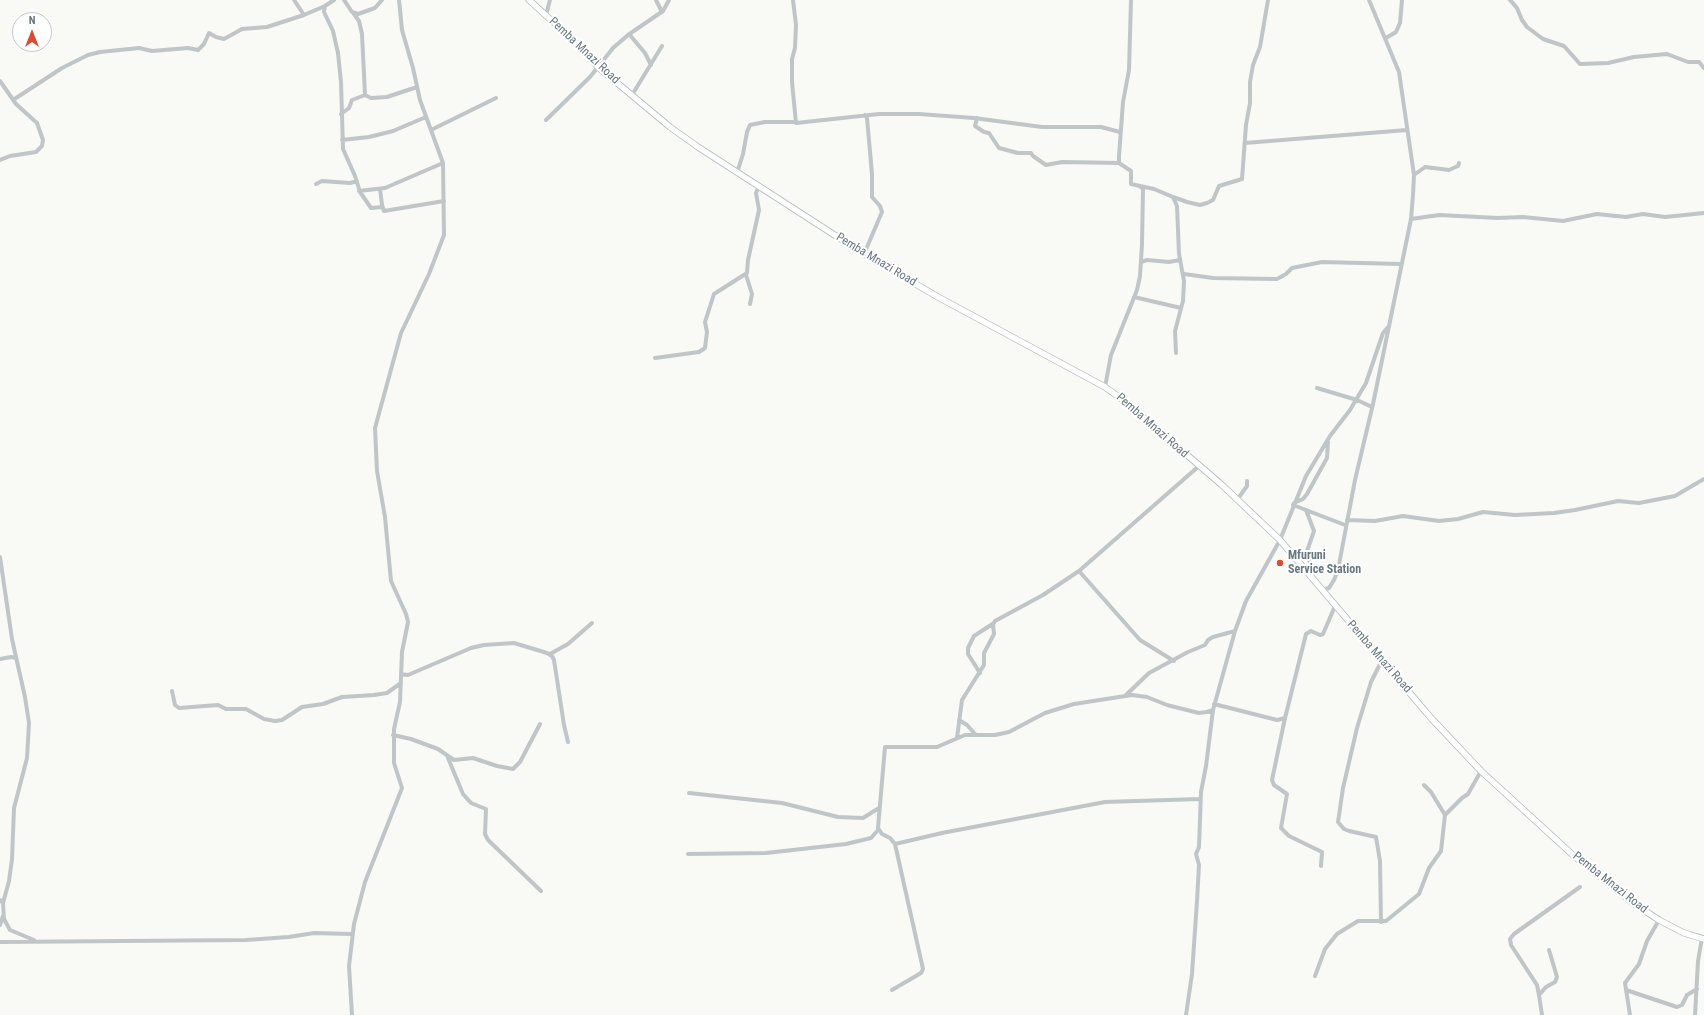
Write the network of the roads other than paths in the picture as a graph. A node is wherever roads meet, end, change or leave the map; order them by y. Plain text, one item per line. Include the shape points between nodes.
1 (294, 0) edge
2 (334, 0) edge
3 (344, 0) edge
4 (382, 0) edge
5 (399, 0) edge
6 (530, 0) edge
7 (550, 0) edge
8 (656, 0) edge
9 (669, 0) edge
10 (793, 0) edge
11 (1131, 0) edge
12 (1268, 0) edge
13 (1370, 0) edge
14 (1402, 0) edge
15 (1510, 0) edge
16 (325, 6) junction
17 (662, 12) junction
18 (354, 14) junction
19 (304, 15) junction
20 (546, 15) junction
21 (629, 34) junction
22 (1386, 38) junction
23 (662, 46) dead end
24 (650, 65) junction
25 (598, 67) junction
26 (1704, 68) edge
27 (0, 81) edge
28 (417, 86) junction
29 (365, 95) junction
30 (632, 95) junction
31 (496, 98) dead end
32 (13, 100) junction
33 (341, 114) junction
34 (865, 115) junction
35 (426, 117) junction
36 (977, 118) junction
37 (546, 120) dead end
38 (795, 122) junction
39 (431, 130) junction
40 (1408, 130) junction
41 (1120, 132) junction
42 (342, 140) junction
43 (1245, 143) junction
44 (0, 160) edge
45 (1120, 162) junction
46 (442, 163) junction
47 (1459, 163) dead end
48 (737, 173) junction
49 (1414, 175) junction
50 (357, 181) junction
51 (316, 184) dead end
52 (759, 186) junction
53 (1140, 186) junction
54 (380, 189) junction
55 (359, 191) junction
56 (1173, 197) junction
57 (444, 201) junction
58 (382, 207) junction
59 (1704, 213) edge
60 (1411, 219) junction
61 (864, 254) junction
62 (1180, 260) junction
63 (1141, 262) junction
64 (1402, 264) junction
65 (1184, 274) junction
66 (746, 275) junction
67 (1134, 297) junction
68 (750, 304) dead end
69 (1181, 308) junction
70 (1389, 326) junction
71 (1176, 353) dead end
72 (655, 358) dead end
73 (1105, 387) junction
74 (1317, 388) dead end
75 (1357, 400) junction
76 (1372, 407) junction
77 (1328, 439) junction
78 (1199, 466) junction
79 (1704, 479) edge
80 (1247, 481) dead end
81 (1237, 500) junction
82 (1294, 504) junction
83 (1306, 510) junction
84 (1347, 520) junction
85 (1346, 525) junction
86 (1280, 540) junction
87 (0, 557) edge
88 (1079, 571) junction
89 (1310, 577) junction
90 (1322, 590) junction
91 (1335, 606) junction
92 (592, 623) dead end
93 (994, 623) junction
94 (1235, 630) junction
95 (550, 654) junction
96 (16, 658) junction
97 (0, 659) edge
98 (1382, 660) junction
99 (1174, 661) junction
100 (980, 673) junction
101 (401, 674) junction
102 (401, 683) junction
103 (172, 691) dead end
104 (1125, 695) junction
105 (1214, 704) junction
106 (1213, 710) junction
107 (1285, 718) junction
108 (958, 720) junction
109 (540, 724) dead end
110 (394, 734) junction
111 (976, 735) junction
112 (957, 738) junction
113 (568, 742) dead end
114 (448, 758) junction
115 (1481, 771) junction
116 (1424, 785) dead end
117 (689, 793) dead end
118 (1200, 799) junction
119 (879, 808) junction
120 (1445, 815) junction
121 (878, 830) junction
122 (895, 844) junction
123 (688, 854) dead end
124 (1321, 866) dead end
125 (1580, 887) dead end
126 (541, 891) dead end
127 (1, 901) edge
128 (3, 915) junction
129 (1659, 920) junction
130 (1381, 922) junction
131 (0, 925) edge
132 (352, 934) junction
133 (1703, 938) edge
134 (37, 941) junction
135 (0, 942) edge
136 (1549, 950) dead end
137 (1315, 976) dead end
138 (1696, 989) junction
139 (892, 990) dead end
140 (1626, 990) junction
141 (1539, 995) junction
142 (352, 1015) edge
143 (1186, 1015) edge
144 (1542, 1015) edge
145 (1630, 1015) edge
146 (1695, 1015) edge

1 - 19 street
2 - 16 street
3 - 18 street
4 - 18 street via 375,8
5 - 28 street via 402,30
6 - 20 main road, Pemba Mnazi Road
7 - 20 street
8 - 17 street
9 - 17 street
10 - 38 street via 796,25 792,59
11 - 41 street via 1129,70
12 - 43 street via 1260,47 1251,71
13 - 22 street
14 - 22 street via 1399,26 1396,32
15 - 26 street via 1527,27 1543,39 1564,46 1580,64 1608,63 1634,57 1667,54 1688,62 1699,62
16 - 19 street
16 - 33 street via 324,14 333,31 338,53
17 - 21 street
18 - 29 street via 359,21 362,34
19 - 32 street via 267,27 242,29 224,39 216,38 209,33 198,50 188,48 152,51 140,48 94,54 62,68
20 - 25 main road, Pemba Mnazi Road
21 - 24 street via 645,53
21 - 25 street via 613,48
22 - 40 street via 1399,72
23 - 24 street
24 - 30 street
25 - 30 main road, Pemba Mnazi Road
25 - 37 street
27 - 32 street
28 - 29 street via 387,96 371,98
28 - 35 street
29 - 33 street via 352,100 349,108
30 - 48 main road, Pemba Mnazi Road via 670,127
31 - 39 street
32 - 44 street via 37,123 43,138 42,146 34,153
33 - 42 street
34 - 36 street via 919,114
34 - 38 street via 799,124
34 - 61 street via 868,122 872,197 882,212
35 - 39 street
35 - 42 street via 393,131
36 - 41 street via 1042,127 1101,127
36 - 45 street via 975,126 990,134 999,148 1018,153 1031,153 1046,164
38 - 48 street via 750,125
39 - 46 street
40 - 43 street
40 - 49 street
41 - 45 street
42 - 50 street via 344,153
43 - 56 street via 1244,173 1240,181 1219,186 1213,200 1203,204
45 - 53 street via 1130,169 1131,184
46 - 54 street
46 - 57 street
47 - 49 street via 1449,170 1426,166
48 - 52 main road, Pemba Mnazi Road
49 - 60 street
50 - 51 street via 322,181
50 - 55 street
52 - 61 main road, Pemba Mnazi Road
52 - 66 street via 756,194 759,210
53 - 56 street via 1154,188
53 - 63 street via 1143,189
54 - 55 street
54 - 58 street
55 - 58 street via 371,208
56 - 62 street via 1178,214
57 - 58 street via 386,211
57 - 101 street via 444,238 401,333 375,428 377,471 385,517 391,581 407,618
59 - 60 street via 1665,217 1643,214 1626,217 1596,214 1563,221 1522,217 1439,215
60 - 64 street
61 - 73 main road, Pemba Mnazi Road
62 - 63 street
62 - 65 street
63 - 67 street
64 - 65 street via 1322,262 1292,268 1279,279 1213,278
64 - 70 street
65 - 69 street
66 - 68 street via 752,294
66 - 72 street via 714,294 705,322 707,336 704,350
67 - 69 street
67 - 73 street via 1111,355
69 - 71 street via 1175,331
70 - 75 street via 1383,333 1366,383
70 - 76 street
73 - 78 main road, Pemba Mnazi Road via 1124,400
74 - 75 street
75 - 76 street
75 - 77 street
76 - 84 street
77 - 82 street via 1306,476
77 - 82 street via 1326,460 1320,466 1305,497
78 - 81 main road, Pemba Mnazi Road
78 - 88 street
79 - 84 street via 1675,496 1640,503 1618,501 1554,513 1484,512 1440,521 1403,516 1375,521
80 - 81 street via 1247,486
81 - 86 main road, Pemba Mnazi Road
82 - 83 street
82 - 86 street
83 - 85 street
83 - 89 street via 1314,531 1306,554 1314,568
84 - 85 street
85 - 90 street via 1334,580 1328,588
86 - 89 main road, Pemba Mnazi Road
86 - 94 street via 1246,601
87 - 96 street
88 - 93 street
88 - 99 street via 1140,640
89 - 90 main road, Pemba Mnazi Road
90 - 91 main road, Pemba Mnazi Road
91 - 98 main road, Pemba Mnazi Road
91 - 107 street via 1323,634 1311,631 1306,634
92 - 95 street via 568,644
93 - 100 street via 994,634 985,651
93 - 100 street via 974,636 969,644 968,654
94 - 99 street via 1213,637 1205,645
94 - 105 street
95 - 101 street via 514,643 484,645 408,675
95 - 113 street via 554,660
96 - 97 street
96 - 127 street via 28,710 28,753 14,808 9,881
98 - 115 main road, Pemba Mnazi Road via 1431,718
98 - 130 street via 1370,682 1357,728 1338,822 1349,831 1376,837 1380,861
99 - 104 street via 1149,673
100 - 108 street via 962,700
101 - 102 street
102 - 103 street via 387,693 342,697 323,704 302,707 282,720 275,721 264,719 246,709 226,709 218,705 179,708 175,705
102 - 110 street
104 - 106 street via 1139,695 1199,713
104 - 111 street via 1074,704 1040,716 1009,732
105 - 106 street
105 - 107 street via 1277,720
106 - 118 street
107 - 124 street via 1272,780 1278,789 1287,794 1281,828 1289,836 1322,852
108 - 111 street via 968,725
108 - 112 street
109 - 114 street via 515,768 503,768 473,758 458,761
110 - 114 street via 438,749
110 - 132 street via 394,763 401,789 365,882
111 - 112 street
112 - 119 street via 938,747 885,747
114 - 126 street via 463,794 471,803 486,809 485,834 488,840
115 - 120 street via 1468,794
115 - 129 main road, Pemba Mnazi Road via 1597,875
116 - 120 street
117 - 119 street via 787,804 838,817 863,818
118 - 122 street via 1105,802
118 - 143 street via 1196,854 1199,865 1197,901 1192,974
119 - 121 street
120 - 130 street via 1441,851 1429,868 1420,891 1390,919
121 - 122 street
121 - 123 street via 872,838 846,844 766,852
122 - 139 street via 923,969 921,973
125 - 141 street via 1510,939 1510,945 1537,985
127 - 128 street
128 - 131 street
128 - 134 street via 10,930
129 - 133 main road, Pemba Mnazi Road via 1684,933
129 - 140 street via 1647,940 1639,964 1626,981
130 - 137 street via 1358,921 1337,934 1325,949
132 - 134 street via 314,933 246,940
132 - 142 street via 349,966
133 - 138 street
134 - 135 street
136 - 141 street via 1556,980
138 - 140 street via 1687,995 1682,1005 1677,1006
138 - 146 street
140 - 145 street
141 - 144 street

